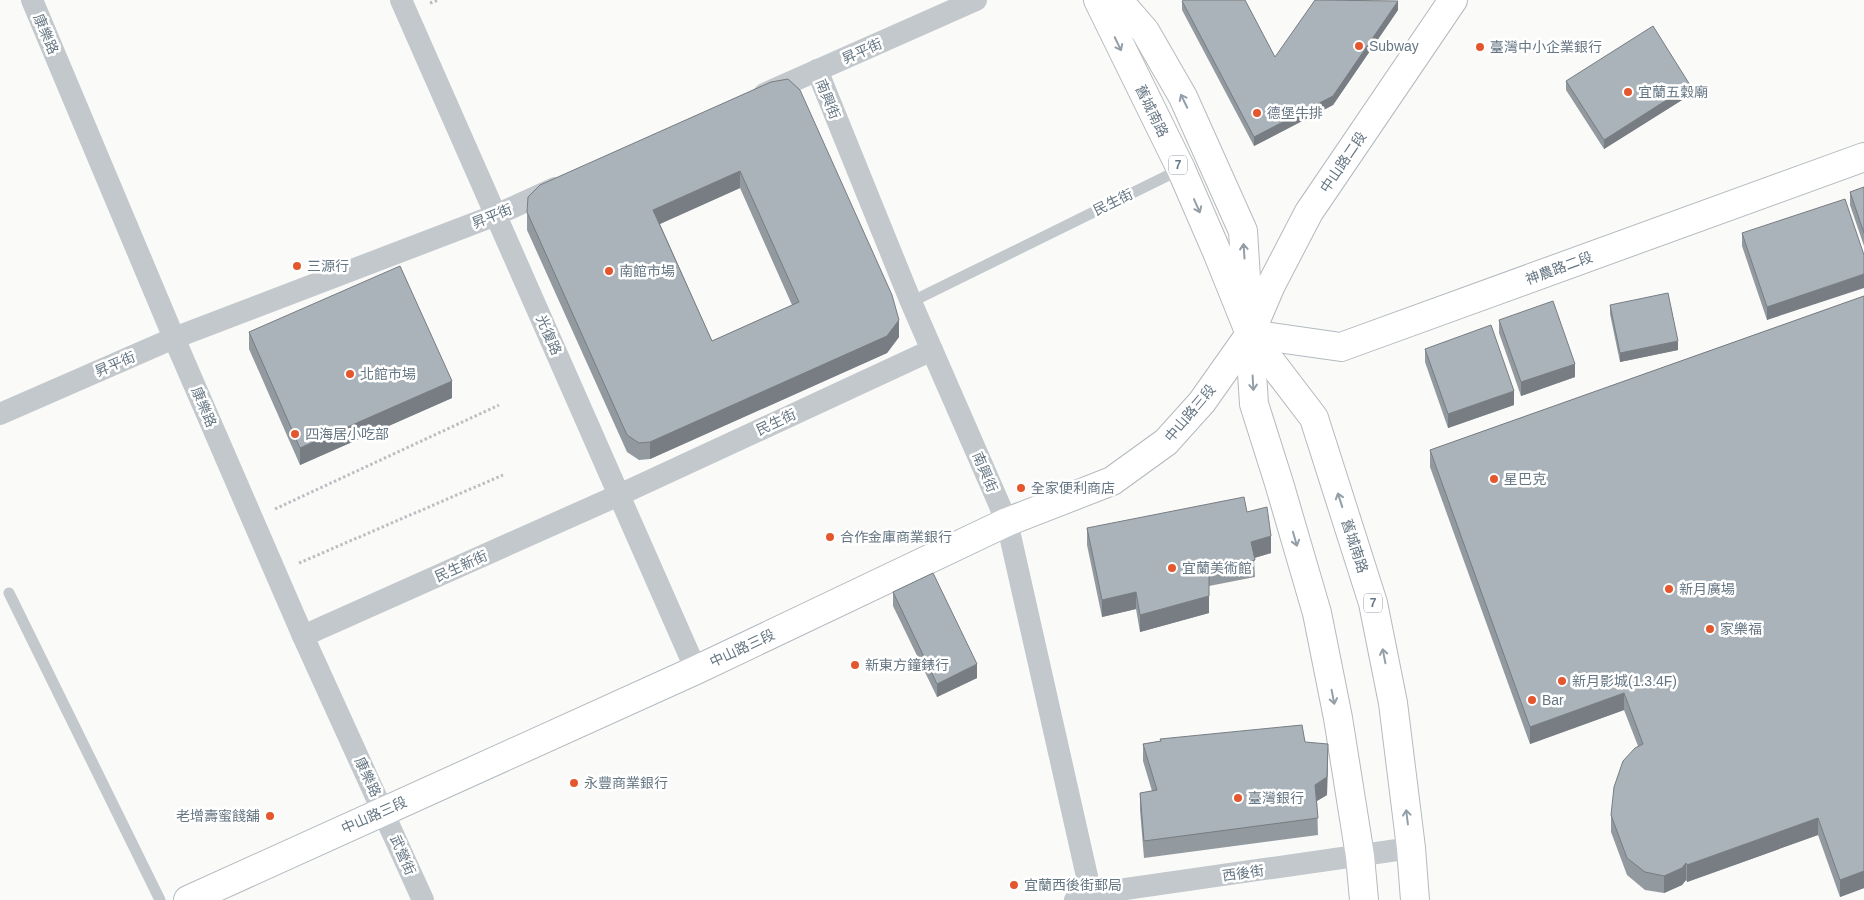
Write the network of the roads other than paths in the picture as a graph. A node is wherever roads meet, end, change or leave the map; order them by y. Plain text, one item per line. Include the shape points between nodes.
1 (32, 0) edge
2 (401, 0) edge
3 (976, 0) edge
4 (1098, 0) edge
5 (1118, 0) edge
6 (1452, 0) edge
7 (817, 70) junction
8 (746, 102) edge
9 (1864, 157) edge
10 (1180, 169) junction
11 (576, 179) edge
12 (496, 215) junction
13 (910, 302) junction
14 (1250, 334) junction
15 (174, 338) junction
16 (932, 350) junction
17 (0, 414) edge
18 (619, 495) junction
19 (1007, 522) junction
20 (9, 593) dead end
21 (302, 636) junction
22 (696, 670) junction
23 (383, 811) junction
24 (1411, 848) junction
25 (1360, 856) junction
26 (1083, 897) edge
27 (160, 900) edge
28 (188, 900) edge
29 (423, 900) edge
30 (1364, 900) edge
31 (1415, 900) edge

1 - 15 street, 康樂路
2 - 12 street, 光復路
3 - 7 street, 昇平街
4 -> 10 street, 舊城南路 / 7
14 -> 5 street, 舊城南路 / 7 via 1243,231 1183,97 1145,31
6 - 14 street, 中山路二段 via 1309,212
7 - 8 street, 昇平街
7 - 13 street, 南興街
9 - 14 street, 神農路二段 via 1342,347
10 - 13 lane, 民生街
10 -> 14 street, 舊城南路 / 7
11 - 12 street, 昇平街
12 - 15 street, 昇平街
12 - 18 street, 光復路
13 - 16 street, 南興街
14 - 19 street, 中山路三段 via 1202,402 1166,442 1112,481
24 -> 14 street, 舊城南路 / 7 via 1393,703 1370,594 1314,418
14 -> 25 street, 舊城南路 / 7 via 1254,404 1316,612 1338,718
15 - 17 street, 昇平街
15 - 21 street, 康樂路
16 - 18 street, 民生街
16 - 19 street, 南興街
18 - 21 street, 民生新街
18 - 22 street, 光復路
19 - 22 street, 中山路三段
19 - 26 street, 南興街
20 - 27 lane
21 - 23 street, 康樂路
22 - 23 street, 中山路三段
23 - 28 street, 中山路三段
23 - 29 street, 武營街
24 - 25 street, 西後街
24 - 31 street, 舊城南路 / 7
25 - 26 street, 西後街
25 - 30 street, 舊城南路 / 7

